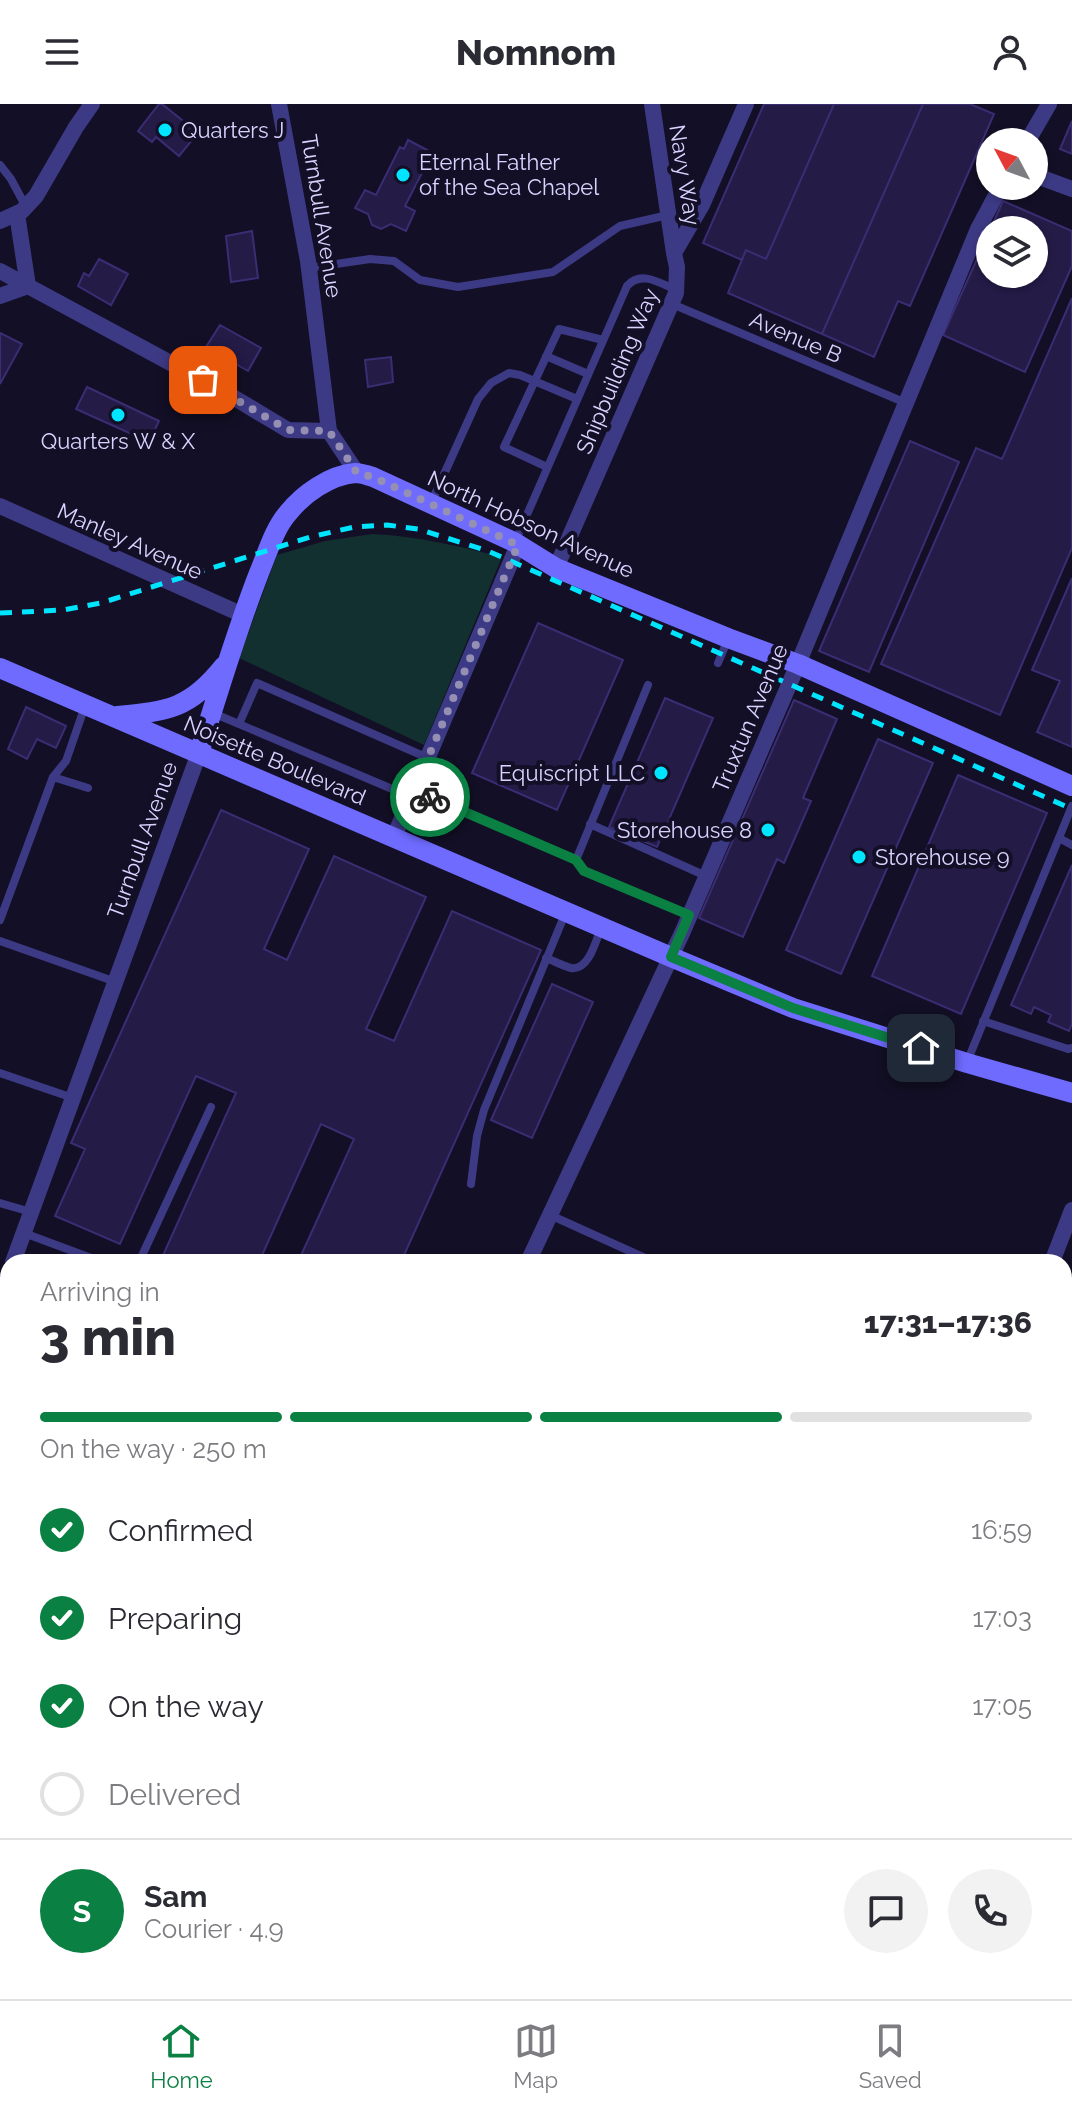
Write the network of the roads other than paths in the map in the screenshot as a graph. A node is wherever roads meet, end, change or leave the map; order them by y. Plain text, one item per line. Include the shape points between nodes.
1 (92, 104) edge
2 (279, 104) edge
3 (652, 104) edge
4 (746, 104) edge
5 (1049, 104) edge
6 (1035, 128) edge
7 (0, 165) edge
8 (1048, 180) edge
9 (1072, 189) edge
10 (994, 200) edge
11 (21, 210) junction
12 (668, 215) junction
13 (0, 221) edge
14 (674, 253) junction
15 (309, 268) junction
16 (0, 271) edge
17 (28, 286) junction
18 (0, 296) edge
19 (674, 297) junction
20 (603, 340) junction
21 (546, 356) junction
22 (588, 374) junction
23 (535, 381) junction
24 (577, 399) junction
25 (906, 403) junction
26 (329, 431) junction
27 (547, 467) junction
28 (357, 473) junction
29 (431, 504) junction
30 (0, 506) edge
31 (516, 544) junction
32 (556, 568) junction
33 (243, 615) junction
34 (728, 638) junction
35 (229, 660) junction
36 (718, 663) dead end
37 (798, 664) junction
38 (0, 668) edge
39 (648, 685) dead end
40 (86, 705) junction
41 (212, 713) junction
42 (113, 717) junction
43 (239, 724) junction
44 (199, 753) junction
45 (428, 758) junction
46 (53, 777) junction
47 (1072, 786) edge
48 (88, 788) dead end
49 (413, 794) junction
50 (1072, 806) edge
51 (590, 824) junction
52 (394, 837) junction
53 (1059, 838) junction
54 (1072, 845) edge
55 (576, 860) junction
56 (706, 876) junction
57 (566, 912) junction
58 (689, 915) junction
59 (0, 920) edge
60 (601, 927) junction
61 (0, 941) edge
62 (671, 957) junction
63 (546, 958) junction
64 (116, 982) junction
65 (983, 1021) junction
66 (1072, 1048) edge
67 (967, 1063) junction
68 (0, 1073) edge
69 (1072, 1093) edge
70 (73, 1098) junction
71 (211, 1107) dead end
72 (471, 1184) dead end
73 (0, 1203) edge
74 (1072, 1210) edge
75 (31, 1212) junction
76 (549, 1214) junction
77 (23, 1233) junction
78 (16, 1254) edge
79 (80, 1254) edge
80 (143, 1254) edge
81 (532, 1254) edge
82 (636, 1254) edge
83 (1055, 1254) edge

1 - 11 street via 36,196
2 - 15 street, Turnbull Avenue
3 - 12 street, Navy Way
4 - 14 street via 702,205
5 - 6 street
7 - 11 lane via 11,179
8 - 9 street
10 - 25 street, Truxtun Avenue
11 - 13 street
11 - 17 street
12 - 14 street, Navy Way
12 - 15 lane via 620,226 553,272 458,287 420,280 394,261
14 - 19 street, Shipbuilding Way
15 - 26 street, Turnbull Avenue
16 - 17 street
17 - 18 street
17 - 26 street via 288,430
19 - 20 lane, Avenue B via 649,279 633,279
19 - 25 lane, Avenue B
19 - 32 street, Shipbuilding Way
20 - 21 lane via 559,329
20 - 22 lane
21 - 22 lane
21 - 23 lane
22 - 24 lane
23 - 24 lane
23 - 27 lane via 504,447
23 - 29 lane via 509,373 484,390
24 - 27 lane
25 - 37 street, Truxtun Avenue
26 - 28 street
27 - 31 lane
28 - 29 street, North Hobson Avenue
28 - 33 street, Turnbull Avenue via 321,485 285,515
29 - 31 street, North Hobson Avenue
30 - 33 street, Manley Avenue
31 - 32 street, North Hobson Avenue
31 - 45 street
32 - 34 street, North Hobson Avenue
33 - 35 street, Turnbull Avenue
34 - 36 lane
34 - 37 street, North Hobson Avenue
35 - 41 street, Turnbull Avenue
35 - 42 street via 191,699 174,708
37 - 47 street, North Hobson Avenue
37 - 56 street, Truxtun Avenue
38 - 40 street, Noisette Boulevard
39 - 51 lane
40 - 42 street, Noisette Boulevard
40 - 46 lane via 66,761
41 - 43 lane
41 - 44 street, Turnbull Avenue
42 - 44 street, Noisette Boulevard
43 - 45 lane via 257,683
43 - 49 lane
44 - 52 street, Noisette Boulevard
44 - 64 street, Turnbull Avenue
45 - 49 street
46 - 48 lane
46 - 59 lane
49 - 52 street
49 - 55 lane
50 - 53 lane
51 - 55 lane
51 - 56 lane
52 - 57 street, Noisette Boulevard
53 - 54 lane
53 - 65 lane
55 - 58 lane via 584,871
56 - 58 street, Truxtun Avenue
57 - 60 street, Noisette Boulevard
57 - 63 lane
58 - 62 street, Truxtun Avenue
60 - 62 street, Noisette Boulevard
60 - 63 lane via 579,967
61 - 64 lane
62 - 67 street, Noisette Boulevard via 793,1008
62 - 76 street, Truxtun Avenue
63 - 72 lane via 484,1110
64 - 70 street, Turnbull Avenue
65 - 66 lane
65 - 67 lane
67 - 69 street, Noisette Boulevard
68 - 70 lane
70 - 75 street, Turnbull Avenue
71 - 80 lane
73 - 75 lane
74 - 83 street
75 - 77 street, Turnbull Avenue
76 - 81 street, Truxtun Avenue
76 - 82 lane
77 - 78 street, Turnbull Avenue
77 - 79 lane

